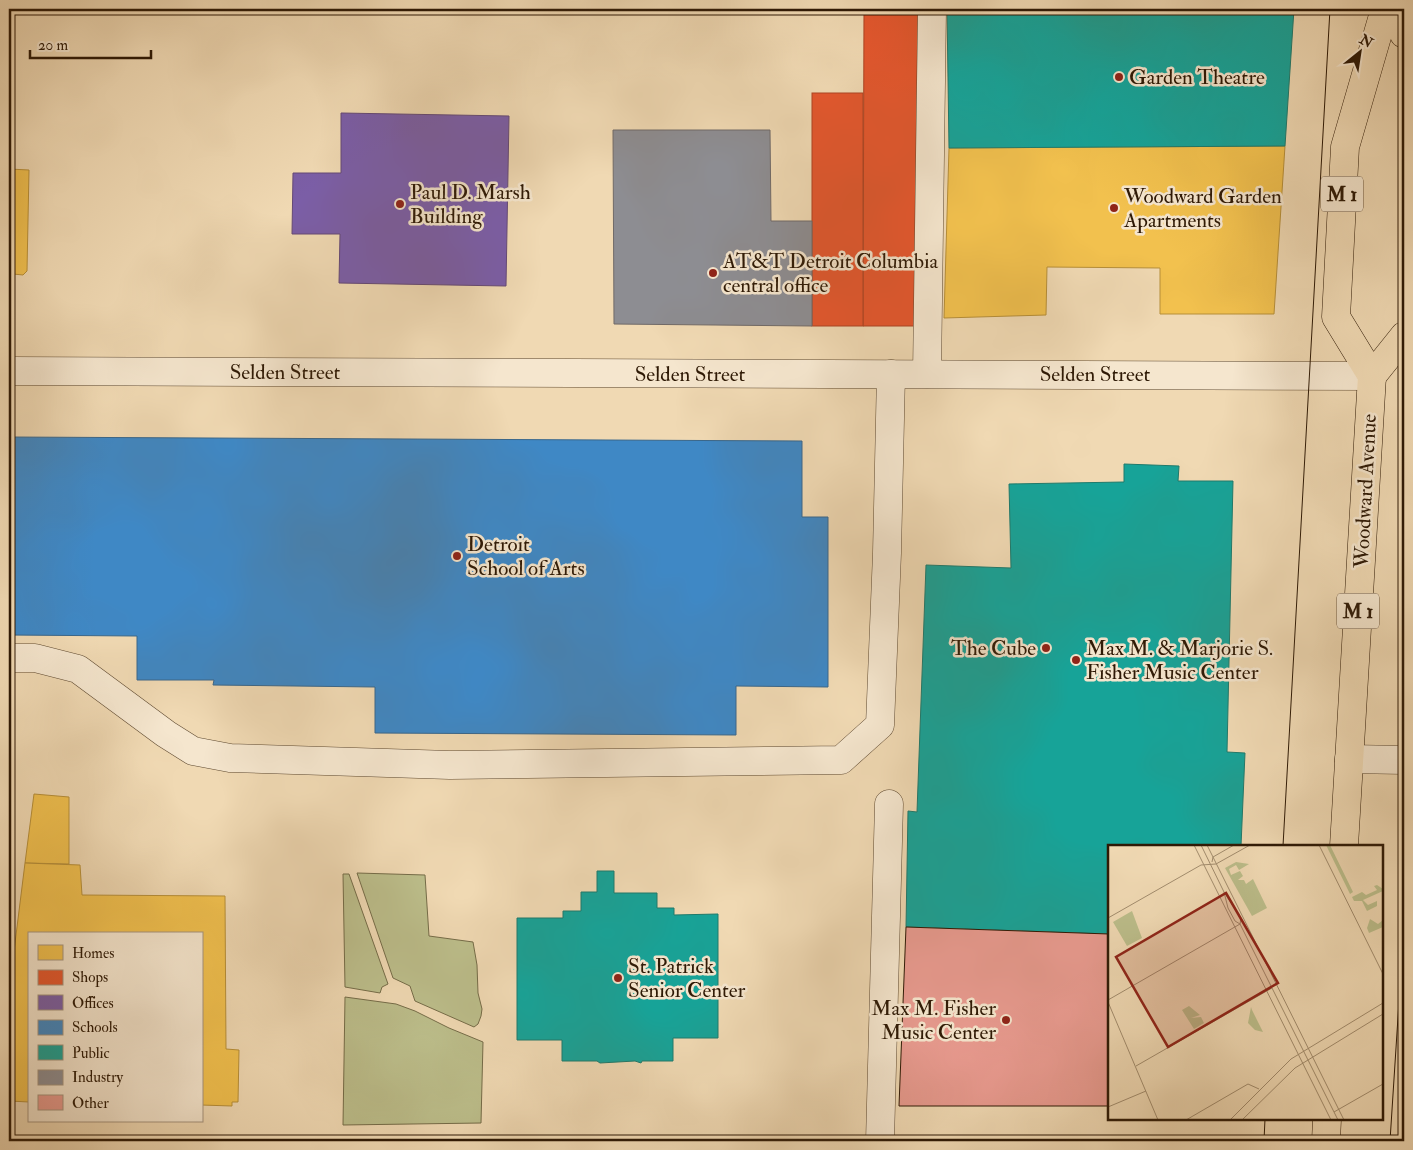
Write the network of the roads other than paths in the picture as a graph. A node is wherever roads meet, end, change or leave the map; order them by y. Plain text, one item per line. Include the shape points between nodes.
1 (932, 9) edge
2 (1385, 9) edge
3 (1400, 9) edge
4 (1404, 34) edge
5 (1404, 336) edge
6 (9, 371) edge
7 (891, 374) junction
8 (928, 374) junction
9 (1372, 376) junction
10 (9, 658) edge
11 (1349, 759) junction
12 (1404, 760) edge
13 (889, 804) dead end
14 (1344, 845) edge
15 (1327, 1120) edge
16 (880, 1141) edge
17 (1326, 1141) edge

1 - 8 street
2 - 9 main road, M 1 via 1345,147 1336,318
3 - 4 main road
5 - 9 main road
6 - 7 street, Selden Street
7 - 8 street, Selden Street
7 - 10 street via 880,725 841,760 450,765 230,758 193,751 78,669 34,658
8 - 9 street, Selden Street
9 - 11 main road, Woodward Avenue / M 1
11 - 12 street
11 - 14 main road, Woodward Avenue / M 1
13 - 16 street
15 - 17 main road

